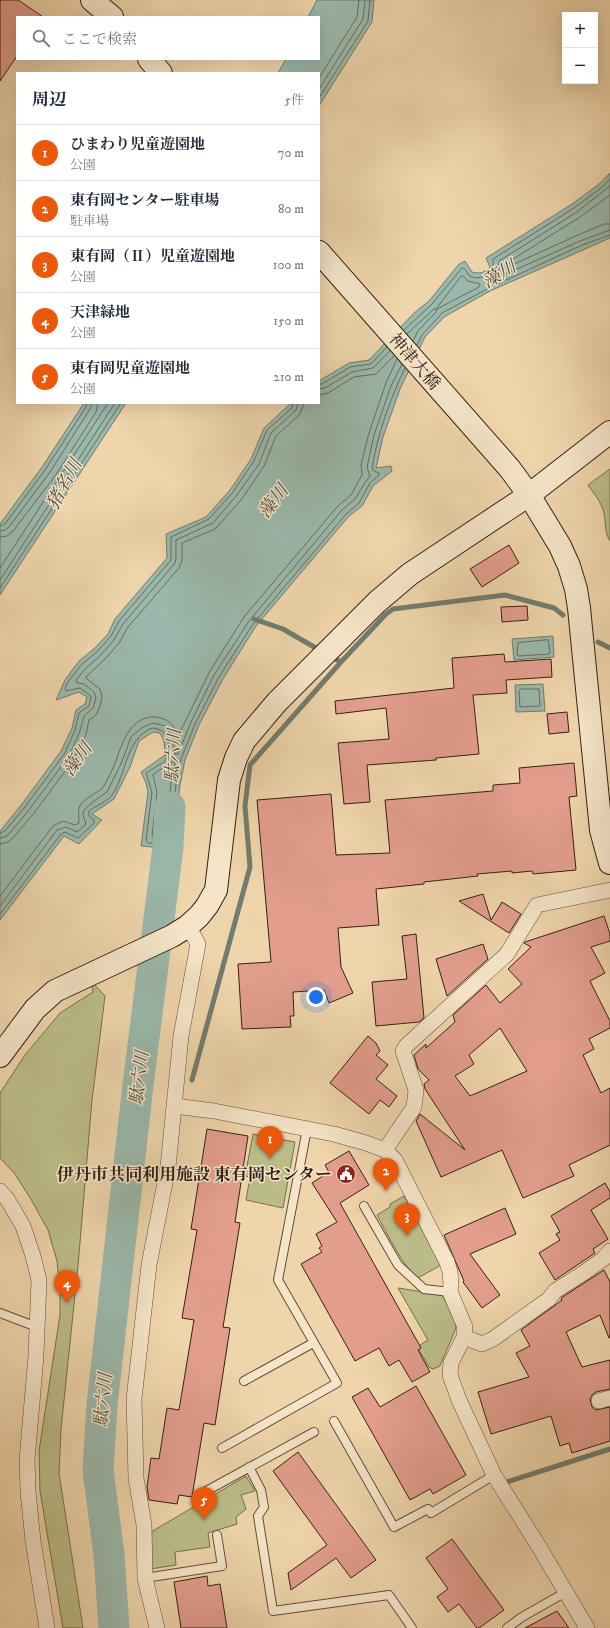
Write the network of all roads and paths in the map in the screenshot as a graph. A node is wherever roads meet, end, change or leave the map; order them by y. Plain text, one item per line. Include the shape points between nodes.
1 (92, 0) edge
2 (111, 16) edge
3 (150, 60) edge
4 (160, 72) edge
5 (320, 253) edge
6 (610, 432) edge
7 (529, 495) junction
8 (610, 863) edge
9 (610, 890) edge
10 (180, 931) junction
11 (0, 1056) edge
12 (174, 1106) junction
13 (307, 1129) junction
14 (385, 1150) junction
15 (0, 1191) edge
16 (364, 1206) dead end
17 (610, 1251) edge
18 (450, 1292) junction
19 (0, 1313) edge
20 (37, 1327) junction
21 (464, 1337) junction
22 (313, 1342) junction
23 (244, 1381) dead end
24 (334, 1422) dead end
25 (314, 1432) dead end
26 (222, 1448) dead end
27 (249, 1467) junction
28 (494, 1476) junction
29 (199, 1495) dead end
30 (217, 1535) dead end
31 (145, 1578) junction
32 (566, 1592) junction
33 (47, 1628) edge
34 (157, 1628) edge
35 (412, 1628) edge
36 (507, 1628) edge
37 (587, 1628) edge

1 - 2 street
3 - 4 street
5 - 7 street, 神津大橋 via 510,469
6 - 7 street
7 - 8 street, 神津大橋 via 560,546 576,589 602,830
7 - 10 street via 410,574 377,602 283,697 244,741 229,780 216,890 207,906
9 - 14 street via 537,905 506,954 406,1046 403,1051 416,1090 414,1107
10 - 11 street via 55,991 35,1009
10 - 12 street via 198,944 181,1036
12 - 13 street
12 - 31 street via 168,1167 149,1265 134,1399 136,1478 144,1525
13 - 14 street via 334,1134
13 - 22 lane via 278,1280
14 - 18 street via 402,1171 447,1262 451,1278
15 - 20 street via 23,1226 33,1256 39,1280
16 - 18 lane via 398,1266 424,1289
17 - 21 street via 603,1259 555,1291 494,1340 482,1344
18 - 21 street via 465,1327
19 - 20 lane
20 - 33 street via 27,1460 28,1491
21 - 28 street via 451,1363 450,1375
22 - 23 lane
22 - 26 lane via 337,1383
24 - 28 lane via 394,1527 428,1508 431,1513
25 - 27 lane
27 - 29 lane
27 - 35 lane via 261,1490 263,1501 264,1507 258,1516 273,1611 389,1595
28 - 32 street
30 - 31 lane via 222,1566
31 - 34 street
32 - 36 lane
32 - 37 street

